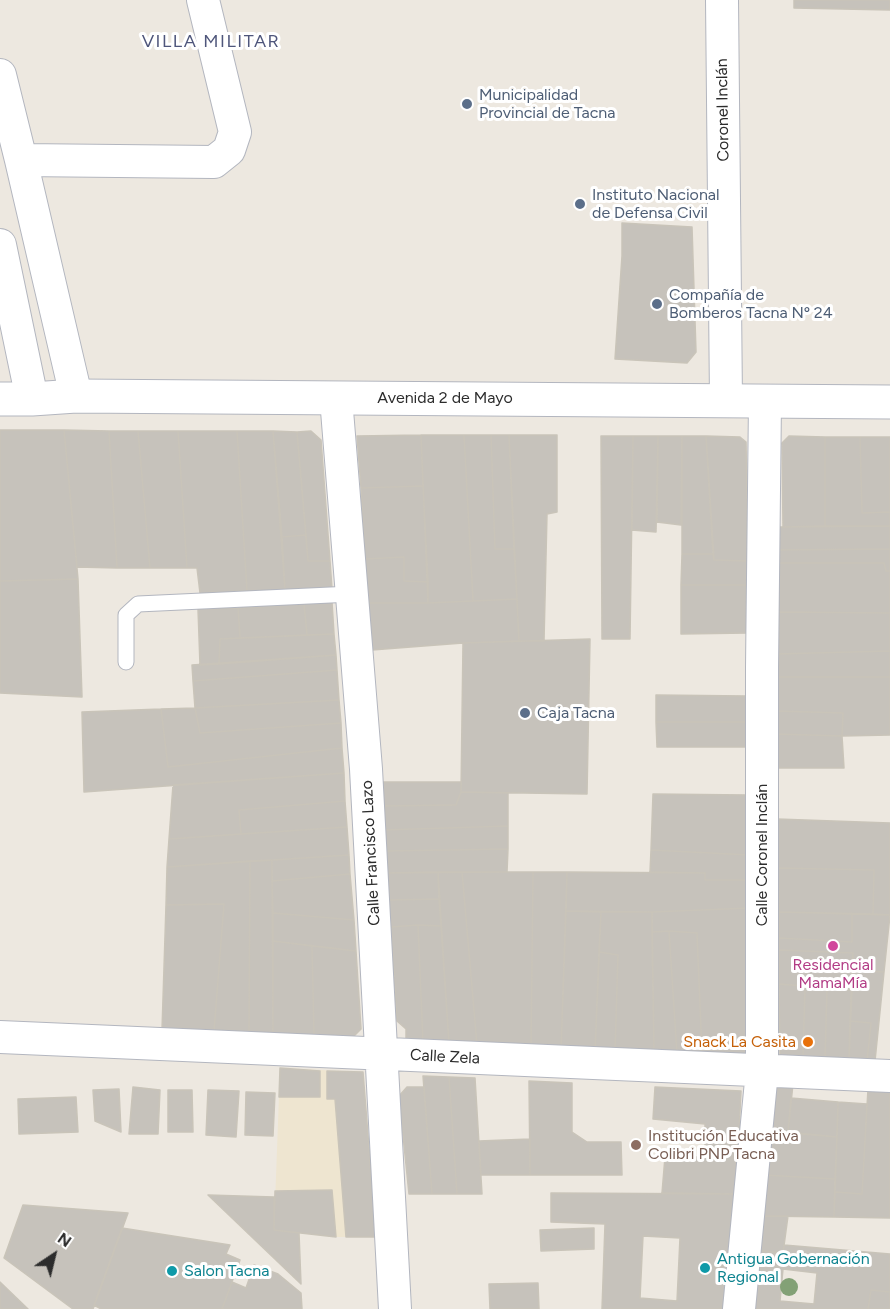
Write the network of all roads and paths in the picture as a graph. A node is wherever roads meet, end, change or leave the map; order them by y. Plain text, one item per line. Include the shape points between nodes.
1 (203, 0) edge
2 (722, 0) edge
3 (0, 75) edge
4 (21, 160) junction
5 (0, 245) edge
6 (76, 396) junction
7 (336, 398) junction
8 (0, 399) edge
9 (32, 399) junction
10 (726, 400) junction
11 (765, 401) junction
12 (890, 402) edge
13 (352, 594) junction
14 (126, 662) dead end
15 (0, 1037) edge
16 (381, 1054) junction
17 (762, 1071) junction
18 (890, 1076) edge
19 (395, 1309) edge
20 (739, 1309) edge

1 - 4 street via 235,132 229,150 214,162
2 - 10 street, Coronel Inclán
3 - 4 street
4 - 6 street
5 - 9 street
6 - 7 street, Avenida 2 de Mayo
6 - 9 street, Avenida 2 de Mayo
7 - 10 street, Avenida 2 de Mayo
7 - 13 street, Calle Francisco Lazo
8 - 9 street, Avenida 2 de Mayo
10 - 11 street, Avenida 2 de Mayo
11 - 12 street, Avenida 2 de Mayo
11 - 17 street, Calle Coronel Inclán
13 - 14 lane via 138,604 126,615
13 - 16 street, Calle Francisco Lazo
15 - 16 street, Calle Zela
16 - 17 street, Calle Zela
16 - 19 street, Calle Francisco Lazo
17 - 18 street, Calle Zela
17 - 20 street, Calle Coronel Inclán

